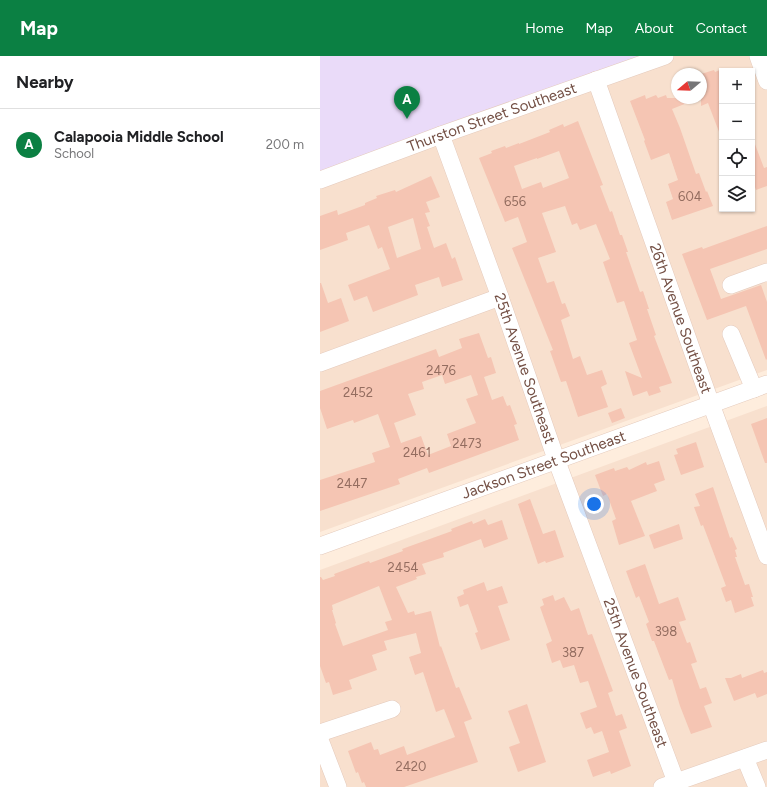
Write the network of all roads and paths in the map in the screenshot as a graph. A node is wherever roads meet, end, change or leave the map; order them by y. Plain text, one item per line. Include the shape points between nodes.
1 (665, 56) edge
2 (758, 56) edge
3 (596, 80) junction
4 (767, 81) edge
5 (441, 135) junction
6 (320, 180) edge
7 (767, 273) edge
8 (731, 285) dead end
9 (500, 297) junction
10 (731, 334) dead end
11 (320, 363) edge
12 (760, 386) edge
13 (711, 404) junction
14 (556, 460) junction
15 (320, 546) edge
16 (767, 556) edge
17 (392, 708) dead end
18 (320, 733) edge
19 (320, 740) edge
20 (767, 750) edge
21 (745, 758) junction
22 (669, 785) edge
23 (338, 787) edge
24 (757, 787) edge

1 - 3 street, Thurston Street Southeast
2 - 4 street
3 - 5 street, Thurston Street Southeast
3 - 13 street, 26th Avenue Southeast
5 - 6 street, Thurston Street Southeast
5 - 9 street, 25th Avenue Southeast
7 - 8 street
9 - 11 street
9 - 14 street, 25th Avenue Southeast
10 - 12 street
12 - 13 street, Jackson Street Southeast
13 - 14 street, Jackson Street Southeast
13 - 16 street, 26th Avenue Southeast
14 - 15 street, Jackson Street Southeast
14 - 22 street, 25th Avenue Southeast
17 - 18 street
19 - 23 street
20 - 21 street
21 - 22 street
21 - 24 street

